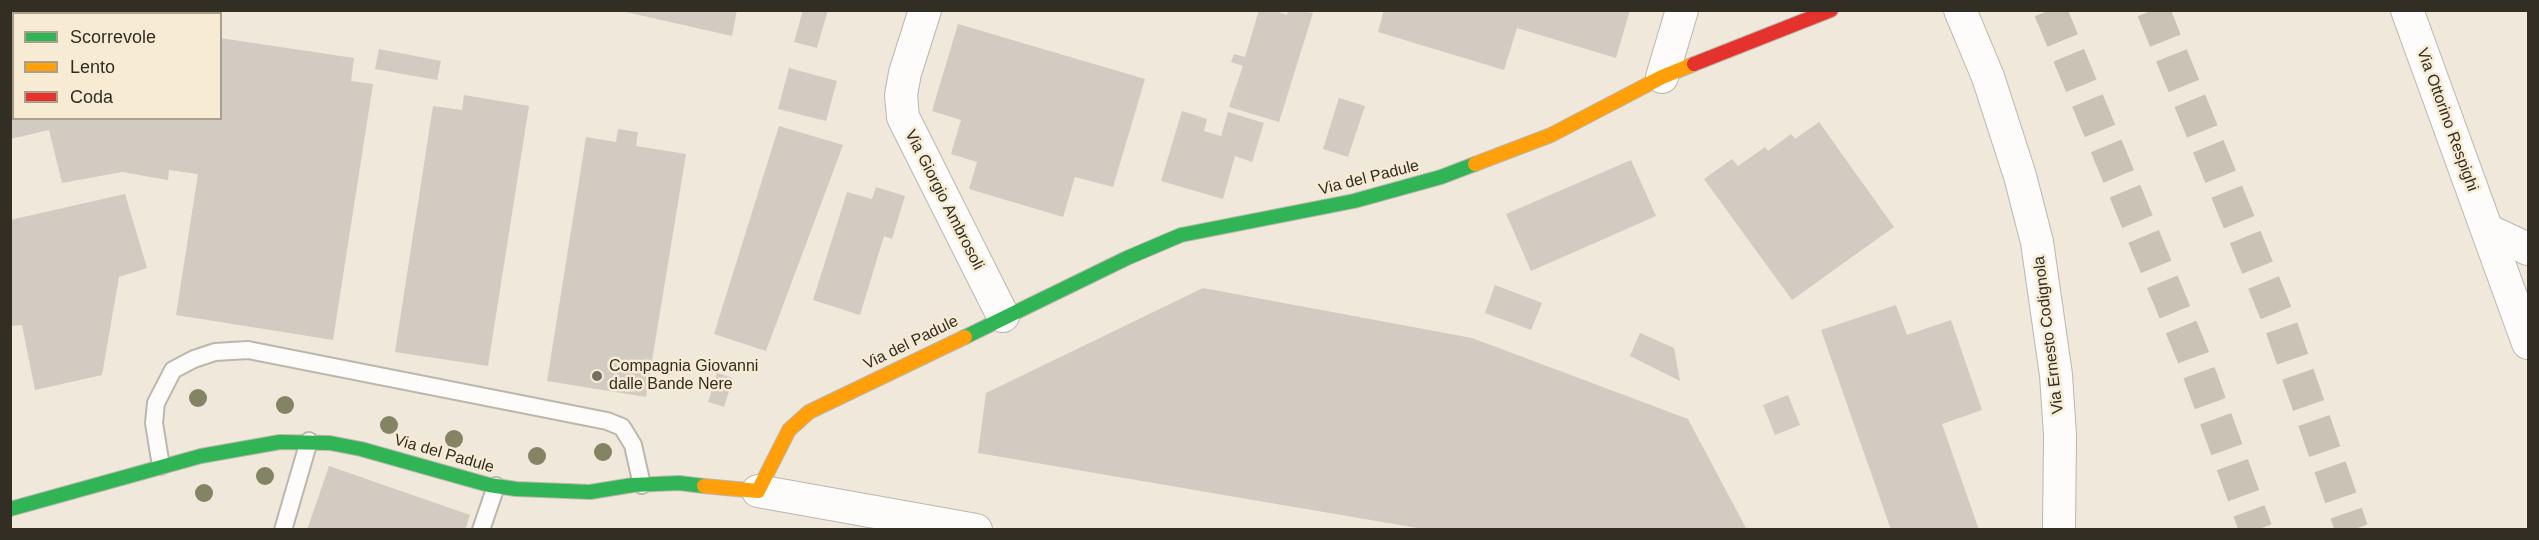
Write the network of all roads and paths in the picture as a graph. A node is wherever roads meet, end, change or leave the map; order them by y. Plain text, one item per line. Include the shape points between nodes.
1 (926, 10) edge
2 (1682, 10) edge
3 (1831, 10) edge
4 (1960, 10) edge
5 (2407, 10) edge
6 (1662, 77) junction
7 (2487, 230) junction
8 (2529, 249) edge
9 (1003, 316) junction
10 (2529, 343) edge
11 (309, 441) junction
12 (161, 466) junction
13 (642, 485) junction
14 (496, 486) junction
15 (758, 491) junction
16 (10, 508) edge
17 (283, 530) edge
18 (481, 530) edge
19 (976, 530) edge
20 (2059, 530) edge

1 - 9 street, Via Giorgio Ambrosoli via 905,73 903,117
2 - 6 street
3 - 6 street, Via del Padule
4 - 20 street, Via Ernesto Codignola via 1988,77 2037,242 2056,375
5 - 7 street, Via Ottorino Respighi
6 - 9 street, Via del Padule via 1551,135 1441,177 1354,201 1181,235
7 - 8 street
7 - 10 street, Via Ottorino Respighi
9 - 15 street, Via del Padule via 809,412 789,430
11 - 12 street, Via del Padule via 246,446
11 - 14 street, Via del Padule via 361,449
11 - 17 lane
12 - 13 lane via 154,423 156,403 173,370 215,352 248,350 607,421 622,427 633,445
12 - 16 street, Via del Padule
13 - 14 street, Via del Padule via 590,492 540,492
13 - 15 street, Via del Padule via 679,483
14 - 18 lane
15 - 19 street

